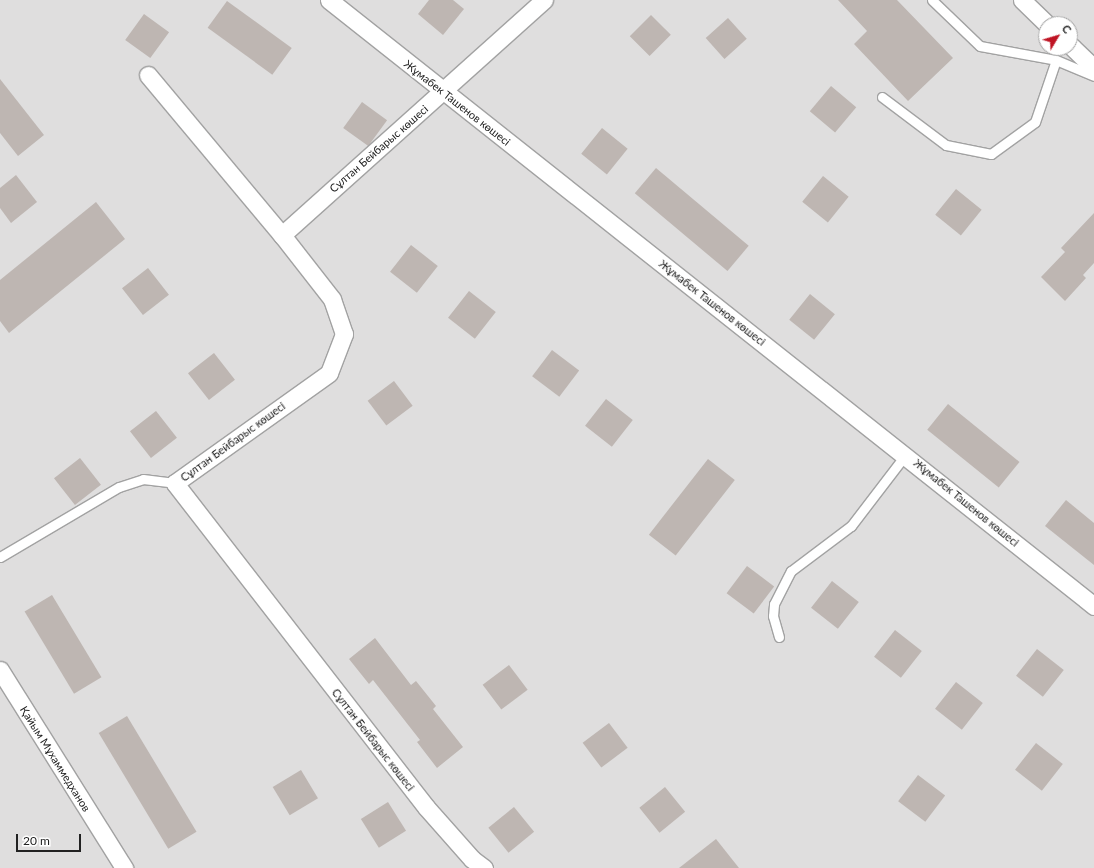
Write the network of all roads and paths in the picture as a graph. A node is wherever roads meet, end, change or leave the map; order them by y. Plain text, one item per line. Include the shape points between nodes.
1 (329, 0) edge
2 (544, 0) edge
3 (932, 0) edge
4 (1022, 0) edge
5 (1039, 16) edge
6 (1078, 53) edge
7 (1056, 60) junction
8 (1094, 68) edge
9 (148, 75) dead end
10 (1094, 76) edge
11 (443, 93) junction
12 (882, 97) dead end
13 (282, 235) junction
14 (906, 454) junction
15 (175, 483) junction
16 (0, 557) edge
17 (1094, 606) edge
18 (779, 637) dead end
19 (0, 670) edge
20 (124, 868) edge
21 (484, 868) edge

1 - 11 street, Жұмабек Ташенов көшесі
2 - 11 street, Сұлтан Бейбарыс көшесі
3 - 7 lane via 980,46
4 - 5 street
6 - 8 street
7 - 10 lane
7 - 12 lane via 1035,122 991,154 946,145
9 - 13 street
11 - 13 street, Сұлтан Бейбарыс көшесі
11 - 14 street, Жұмабек Ташенов көшесі
13 - 15 street, Сұлтан Бейбарыс көшесі via 332,299 344,334 329,373
14 - 17 street, Жұмабек Ташенов көшесі
14 - 18 lane via 850,526 791,571 774,604 773,616
15 - 16 lane via 143,479 119,487
15 - 21 street, Сұлтан Бейбарыс көшесі via 426,807 472,859
19 - 20 street, Қайым Мұхаммедханов

